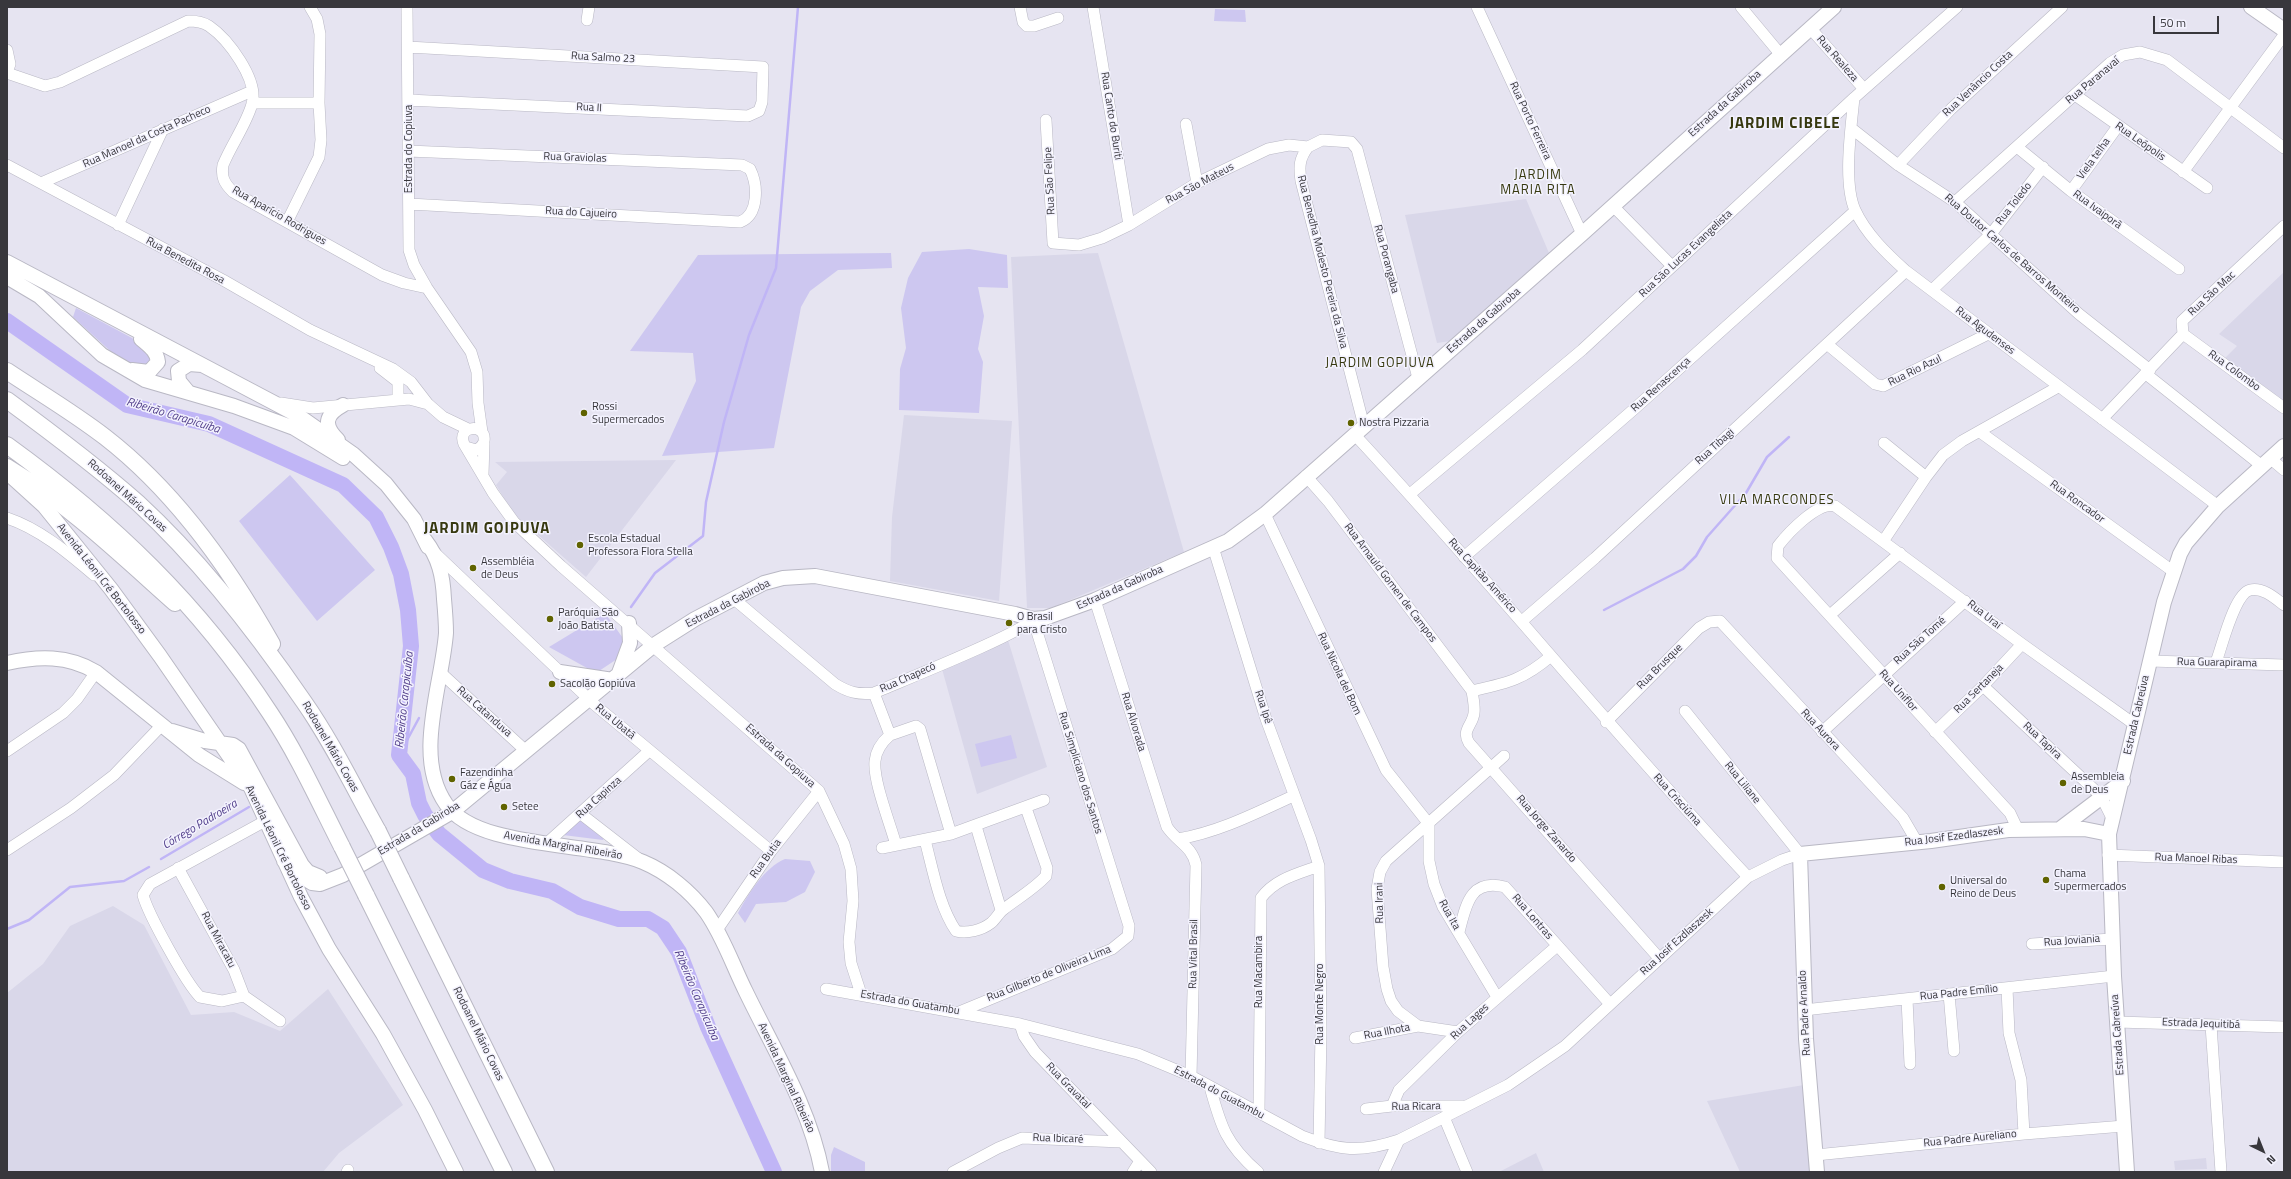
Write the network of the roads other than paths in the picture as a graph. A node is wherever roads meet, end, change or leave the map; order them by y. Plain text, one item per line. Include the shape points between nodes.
1 (310, 7) edge
2 (408, 7) edge
3 (589, 7) edge
4 (1020, 7) edge
5 (1093, 7) edge
6 (1477, 7) edge
7 (1741, 7) edge
8 (1834, 7) edge
9 (1957, 7) edge
10 (2062, 7) edge
11 (2251, 7) edge
12 (1058, 18) dead end
13 (587, 20) dead end
14 (1811, 29) junction
15 (2284, 30) edge
16 (2284, 35) edge
17 (408, 47) junction
18 (7, 50) edge
19 (1781, 55) junction
20 (7, 72) edge
21 (1864, 89) junction
22 (252, 91) junction
23 (2075, 95) junction
24 (1854, 98) junction
25 (408, 100) junction
26 (762, 102) joint
27 (252, 103) junction
28 (319, 103) junction
29 (2230, 109) junction
30 (1046, 120) dead end
31 (1186, 124) dead end
32 (2118, 126) junction
33 (1851, 128) junction
34 (163, 129) junction
35 (1351, 142) joint
36 (1308, 146) junction
37 (2017, 147) junction
38 (2284, 148) edge
39 (408, 151) junction
40 (7, 165) edge
41 (1898, 165) junction
42 (2043, 168) junction
43 (2183, 172) junction
44 (41, 183) junction
45 (1197, 183) junction
46 (2207, 188) dead end
47 (2071, 191) junction
48 (1955, 202) junction
49 (409, 204) junction
50 (1613, 206) junction
51 (1855, 211) junction
52 (751, 214) joint
53 (287, 222) junction
54 (118, 225) junction
55 (1129, 225) junction
56 (2284, 226) edge
57 (1582, 234) junction
58 (1991, 234) junction
59 (1053, 243) joint
60 (7, 262) edge
61 (1672, 266) junction
62 (2179, 269) dead end
63 (1906, 271) junction
64 (7, 277) edge
65 (427, 288) junction
66 (1932, 290) junction
67 (126, 327) junction
68 (1988, 334) junction
69 (2183, 334) junction
70 (1828, 345) junction
71 (364, 355) junction
72 (118, 365) junction
73 (207, 366) junction
74 (7, 371) edge
75 (2148, 372) junction
76 (1418, 378) junction
77 (2058, 387) junction
78 (190, 393) junction
79 (263, 398) junction
80 (398, 399) junction
81 (7, 400) edge
82 (478, 403) junction
83 (428, 404) junction
84 (342, 405) junction
85 (2284, 408) edge
86 (299, 416) junction
87 (443, 417) junction
88 (2102, 419) junction
89 (468, 429) junction
90 (1359, 430) junction
91 (1980, 432) junction
92 (483, 437) junction
93 (1884, 443) dead end
94 (464, 444) junction
95 (7, 445) edge
96 (2284, 446) edge
97 (353, 454) junction
98 (2266, 463) junction
99 (7, 466) edge
100 (2284, 470) edge
101 (7, 473) edge
102 (483, 474) junction
103 (1306, 476) junction
104 (1926, 477) junction
105 (1410, 494) junction
106 (2218, 506) junction
107 (405, 509) junction
108 (1265, 514) junction
109 (7, 518) edge
110 (425, 540) junction
111 (1884, 540) junction
112 (1213, 547) junction
113 (434, 551) junction
114 (1776, 552) joint
115 (1900, 553) junction
116 (1464, 557) junction
117 (2174, 572) junction
118 (459, 577) junction
119 (443, 584) junction
120 (111, 589) junction
121 (734, 599) junction
122 (1095, 600) junction
123 (1965, 601) junction
124 (2284, 605) edge
125 (1830, 615) junction
126 (1033, 619) junction
127 (1522, 621) junction
128 (1720, 621) joint
129 (629, 623) junction
130 (217, 641) junction
131 (654, 644) junction
132 (2022, 644) junction
133 (1550, 656) junction
134 (2150, 661) junction
135 (2216, 662) junction
136 (7, 663) edge
137 (2284, 664) edge
138 (96, 672) junction
139 (560, 672) junction
140 (441, 673) junction
141 (1883, 674) junction
142 (615, 678) junction
143 (1983, 686) junction
144 (1472, 691) junction
145 (874, 693) junction
146 (589, 700) junction
147 (305, 703) junction
148 (1685, 711) dead end
149 (1606, 722) junction
150 (2134, 724) junction
151 (162, 727) junction
152 (1822, 732) junction
153 (1935, 732) junction
154 (890, 735) junction
155 (221, 744) junction
156 (7, 751) edge
157 (526, 751) junction
158 (649, 751) junction
159 (1504, 756) dead end
160 (217, 766) junction
161 (1492, 768) junction
162 (2123, 782) junction
163 (251, 788) junction
164 (819, 790) junction
165 (1293, 796) junction
166 (2101, 796) junction
167 (1044, 800) dead end
168 (1026, 808) junction
169 (452, 812) junction
170 (581, 814) junction
171 (267, 820) junction
172 (2113, 820) junction
173 (1429, 824) junction
174 (976, 826) junction
175 (2060, 828) junction
176 (2018, 830) junction
177 (951, 834) junction
178 (2108, 834) junction
179 (925, 840) junction
180 (1178, 840) junction
181 (1916, 842) junction
182 (547, 843) junction
183 (896, 845) junction
184 (882, 848) dead end
185 (7, 850) edge
186 (771, 851) junction
187 (1800, 854) junction
188 (2108, 855) junction
189 (284, 861) junction
190 (643, 862) junction
191 (2284, 862) edge
192 (1318, 866) junction
193 (178, 868) junction
194 (343, 875) junction
195 (1748, 878) junction
196 (1001, 910) junction
197 (1129, 926) joint
198 (717, 930) junction
199 (1459, 932) junction
200 (2112, 939) junction
201 (2032, 944) dead end
202 (1557, 946) junction
203 (1660, 958) junction
204 (2114, 976) junction
205 (2007, 988) junction
206 (826, 989) dead end
207 (861, 994) junction
208 (1949, 994) junction
209 (244, 996) junction
210 (1497, 998) junction
211 (1907, 999) junction
212 (1610, 1004) junction
213 (1804, 1010) junction
214 (959, 1012) junction
215 (280, 1022) dead end
216 (2118, 1022) junction
217 (1020, 1024) junction
218 (2211, 1025) junction
219 (1418, 1026) junction
220 (2284, 1027) edge
221 (1458, 1032) junction
222 (1355, 1038) dead end
223 (1565, 1046) joint
224 (1954, 1050) dead end
225 (1910, 1064) dead end
226 (1191, 1076) junction
227 (1210, 1087) junction
228 (1392, 1106) junction
229 (1466, 1106) junction
230 (1366, 1109) dead end
231 (1259, 1113) junction
232 (1444, 1117) junction
233 (2124, 1126) junction
234 (2024, 1134) junction
235 (1399, 1140) junction
236 (1122, 1142) junction
237 (1319, 1143) junction
238 (1816, 1155) junction
239 (1140, 1161) junction
240 (456, 1172) edge
241 (504, 1172) edge
242 (546, 1172) edge
243 (822, 1172) edge
244 (954, 1172) edge
245 (1133, 1172) edge
246 (1151, 1172) edge
247 (1258, 1172) edge
248 (1384, 1172) edge
249 (1467, 1172) edge
250 (1817, 1172) edge
251 (2127, 1172) edge
252 (2221, 1172) edge

1 - 28 street via 317,19 320,34
2 - 17 street, Estrada do Copiuva
3 - 13 street
4 - 12 street via 1023,22 1027,26
5 - 55 street, Rua Canto do Buriti
6 - 57 street, Rua Porto Ferreira
7 - 19 street
8 - 14 main road, Estrada da Gabiroba
9 - 21 street, Rua São Lucas Evangelista
10 - 41 street, Rua Venâncio Costa via 1951,110
11 - 15 main road
14 - 19 main road, Estrada da Gabiroba
14 - 21 street, Rua Realeza
16 - 29 street
17 - 25 street, Estrada do Copiuva
17 - 26 street, Rua Salmo 23 via 763,67
18 - 20 street via 10,64
19 - 50 main road, Estrada da Gabiroba
20 - 22 street, Rua Aparício Rodrigues via 45,86 60,82 188,21 208,25 220,36 244,65
21 - 24 street, Rua São Lucas Evangelista
22 - 27 street, Rua Aparício Rodrigues
22 - 34 street, Rua Manoel da Costa Pacheco
23 - 29 street, Rua Paranavaí via 2123,55 2140,52 2167,60
23 - 32 street, Rua Leópolis
23 - 37 street, Rua Paranavaí
24 - 33 street, Rua Agudenses
24 - 61 street, Rua São Lucas Evangelista
25 - 26 street, Rua II via 748,116 759,111
25 - 39 street, Estrada do Copiuva
27 - 28 street
27 - 53 street, Rua Aparício Rodrigues via 222,165 221,175 225,185 233,192
28 - 53 street via 319,157
29 - 38 street, Rua Paranavaí
29 - 43 street
30 - 59 street, Rua São Felipe
31 - 45 street
32 - 43 street, Rua Leópolis
32 - 47 street, Viela telha
33 - 41 street, Rua Doutor Carlos de Barros Monteiro
33 - 51 street, Rua Agudenses via 1849,167
34 - 44 street, Rua Manoel da Costa Pacheco
34 - 54 street
35 - 36 street, Rua São Mateus via 1322,140
35 - 76 street, Rua Porangaba via 1357,149
36 - 45 street, Rua São Mateus via 1289,145 1268,149
36 - 90 street, Rua Benedha Modesto Pereira da Silva via 1300,156 1301,182
37 - 42 street, Rua Ivaiporã
37 - 48 street, Rua Paranavaí
39 - 49 street, Estrada do Copiuva
39 - 52 street, Rua Graviolas via 742,165 750,169 755,186
40 - 44 street, Rua Benedita Rosa
41 - 48 street, Rua Doutor Carlos de Barros Monteiro
42 - 47 street, Rua Ivaiporã
42 - 58 street, Rua Toledo
43 - 46 street, Rua Leópolis
44 - 54 street, Rua Benedita Rosa
45 - 55 street, Rua São Mateus
47 - 62 street, Rua Ivaiporã
48 - 58 street, Rua Doutor Carlos de Barros Monteiro
49 - 52 street, Rua do Cajueiro via 740,222 747,220
49 - 65 street, Estrada do Copiuva via 409,250
50 - 57 main road, Estrada da Gabiroba
50 - 61 street
51 - 63 street, Rua Agudenses via 1875,241
51 - 116 street, Rua Renascença
53 - 65 street, Rua Aparício Rodrigues via 382,274 404,283
54 - 71 street, Rua Benedita Rosa via 223,280 310,330
55 - 59 street, Rua São Mateus via 1090,243
56 - 69 street, Rua São Mac via 2182,321
57 - 76 main road, Estrada da Gabiroba
58 - 66 street, Rua Toledo
58 - 75 street, Rua Doutor Carlos de Barros Monteiro
60 - 67 main road
61 - 105 street, Rua São Lucas Evangelista via 1582,350
63 - 66 street, Rua Agudenses
63 - 70 street, Rua Tibagi
64 - 72 main road via 40,296 102,355
65 - 82 street via 471,352 477,372
66 - 68 street, Rua Agudenses
67 - 72 main road via 154,350 158,362 155,368 146,373
67 - 73 main road
68 - 70 street, Rua Rio Azul via 1883,386 1875,384
68 - 77 street, Rua Agudenses
69 - 75 street, Rua São Mac
69 - 85 street, Rua Colombo
70 - 127 street, Rua Tibagi via 1595,558
71 - 80 street, Rua Benedita Rosa via 398,382
71 - 83 street, Rua Benedita Rosa via 405,376
72 - 78 main road via 145,380
73 - 78 main road via 189,364 180,368 177,377
73 - 79 main road
74 - 147 highway via 106,437 197,527 254,612
75 - 88 street, Rua São Mac
75 - 98 street, Rua Doutor Carlos de Barros Monteiro
76 - 90 main road, Estrada da Gabiroba
77 - 88 street, Rua Agudenses
77 - 91 street
78 - 86 main road via 208,393 245,402 275,414
78 - 107 main road via 294,428 366,473
79 - 84 street via 313,408
79 - 86 main road
80 - 83 street, Rua Benedita Rosa
80 - 84 street
81 - 147 highway, Rodoanel Mário Covas via 82,455 170,536 228,600
82 - 89 street
82 - 92 street
83 - 87 street, Rua Benedita Rosa
84 - 86 street
84 - 97 main road via 331,412 327,422 333,434
86 - 97 main road
87 - 89 street, Rua Benedita Rosa
87 - 94 street, Rua Benedita Rosa
88 - 106 street, Rua Agudenses
89 - 92 street via 476,428
89 - 94 street via 464,432
90 - 103 main road, Estrada da Gabiroba
90 - 105 street, Rua Capitão Américo
91 - 104 street via 1952,448
91 - 117 street, Rua Roncador
92 - 94 street via 476,450
92 - 102 street
93 - 104 street
94 - 102 street, Rua Benedita Rosa
95 - 130 highway via 60,483 114,530 165,579
96 - 98 main road, Estrada Cabreúva
97 - 107 main road via 386,484
98 - 100 street, Rua Doutor Carlos de Barros Monteiro
98 - 106 main road, Estrada Cabreúva
99 - 130 highway via 89,527
101 - 120 main road, Avenida Léonil Cré Bortolosso via 44,506
102 - 129 street, Estrada da Gopiuva via 493,494 514,522
103 - 108 main road, Estrada da Gabiroba
103 - 144 street, Rua Arnauld Gomen de Campos
104 - 111 street
105 - 116 street, Rua Capitão Américo
106 - 117 main road, Estrada Cabreúva via 2186,543
107 - 110 main road via 414,519
108 - 112 main road, Estrada da Gabiroba via 1228,541
108 - 173 street, Rua Nicola del Bom via 1386,770
109 - 120 street via 36,531 67,552
110 - 113 main road
110 - 119 main road
111 - 114 street, Rua Uraí via 1829,504 1820,507 1782,541
111 - 115 street, Rua Uraí
112 - 122 main road, Estrada da Gabiroba
112 - 165 street, Rua Ipê
113 - 118 street, Rua Ubatã
113 - 119 main road via 442,572
114 - 125 street, Rua Uniflor via 1778,558
115 - 123 street, Rua Uraí
115 - 125 street
116 - 127 street, Rua Capitão Américo
117 - 134 main road, Estrada Cabreúva
118 - 119 street
118 - 139 street, Rua Ubatã via 511,623
119 - 140 main road, Avenida Marginal Ribeirão via 446,632
120 - 155 main road, Avenida Léonil Cré Bortolosso
121 - 126 main road, Estrada da Gabiroba via 764,583 783,578 815,576
121 - 131 main road, Estrada da Gabiroba
121 - 145 street, Rua Chapecó via 835,684 848,692 862,695
122 - 126 main road, Estrada da Gabiroba via 1058,614
122 - 180 street, Rua Alvorada via 1158,802 1167,827
123 - 132 street, Rua Uraí
123 - 141 street, Rua São Tomé
124 - 135 street via 2272,595 2257,590 2250,590 2244,594 2237,603
125 - 141 street, Rua Uniflor
126 - 145 street, Rua Chapecó via 994,641
126 - 197 street, Rua Simpliciano dos Santos
127 - 133 street, Rua Capitão Américo
128 - 149 street, Rua Brusque via 1709,622 1699,628
128 - 152 street, Rua Aurora
129 - 131 street, Estrada da Gopiuva
129 - 142 main road via 630,642
130 - 241 highway, bridge via 271,714 342,847
131 - 142 main road, Estrada da Gabiroba
131 - 164 street, Estrada da Gopiuva
132 - 143 street, Rua Sertaneja
132 - 150 street, Rua Uraí
133 - 144 street via 1524,677 1506,684
133 - 149 street, Rua Capitão Américo
134 - 135 street, Rua Guarapirama
134 - 150 main road, Estrada Cabreúva
135 - 137 street, Rua Guarapirama
136 - 138 main road via 64,659 79,662
138 - 151 main road
138 - 156 street via 77,699 63,713
139 - 142 main road
139 - 146 street, Rua Ubatã
140 - 157 street, Rua Catanduva
140 - 169 main road, Avenida Marginal Ribeirão via 430,758 435,783
141 - 152 street, Rua São Tomé
141 - 153 street, Rua Uniflor
142 - 146 main road, Estrada da Gabiroba
143 - 153 street, Rua Sertaneja
143 - 166 street, Rua Tapira
144 - 161 street, Rua Jorge Zanardo via 1474,714 1466,728 1466,738
145 - 154 street
146 - 157 main road, Estrada da Gabiroba
146 - 158 street, Rua Ubatã
147 - 242 highway, Rodoanel Mário Covas, bridge via 378,831
148 - 187 street, Rua Liliane
149 - 195 street, Rua Crisciúma
150 - 162 main road, Estrada Cabreúva
151 - 155 main road
151 - 160 main road via 198,755
151 - 185 street via 92,793
152 - 181 street, Rua Aurora via 1903,818
153 - 176 street, Rua Uniflor via 2010,813
154 - 177 street via 916,726 920,729
154 - 183 street via 878,748 875,760 876,774
155 - 160 main road via 212,754
155 - 163 main road, Avenida Léonil Cré Bortolosso
155 - 194 main road via 233,745 244,755 308,872 321,877
157 - 169 main road, Estrada da Gabiroba
158 - 170 street, Rua Capinza
158 - 186 street, Rua Ubatã
159 - 161 street, Rua Irani
160 - 163 main road
161 - 173 street, Rua Irani via 1458,795
161 - 203 street, Rua Jorge Zanardo
162 - 166 main road
162 - 172 main road, Estrada Cabreúva
163 - 171 main road, Avenida Léonil Cré Bortolosso
164 - 186 street, Rua Butia
164 - 207 street, Estrada da Gopiuva via 844,844 851,869 853,901 849,942 851,963
165 - 180 street via 1229,824
165 - 192 street, Rua Ipê via 1311,840
166 - 172 street
166 - 175 main road
167 - 168 street
168 - 174 street
168 - 196 street via 1047,868 1046,876
169 - 182 main road, Avenida Marginal Ribeirão via 475,826 490,831
169 - 194 main road, Estrada da Gabiroba
170 - 182 street, Rua Capinza
170 - 190 street
171 - 189 main road, Avenida Léonil Cré Bortolosso
171 - 193 street
172 - 178 main road, Estrada Cabreúva
173 - 199 street, Rua Ita via 1429,861 1434,884 1443,907
173 - 219 street, Rua Irani via 1386,861 1380,872 1377,889 1387,989 1398,1011
174 - 177 street
174 - 196 street
175 - 176 main road, Rua Josif Ezedlaszesk
175 - 178 main road, Rua Josif Ezedlaszesk
176 - 181 main road, Rua Josif Ezedlaszesk
177 - 179 street
178 - 188 main road, Estrada Cabreúva
179 - 183 street
179 - 196 street via 940,893 956,931 962,933 979,929 991,923
180 - 226 street, Rua Vital Brasil via 1193,854 1196,865
181 - 187 main road, Rua Josif Ezedlaszesk
182 - 190 main road, Avenida Marginal Ribeirão via 594,850
183 - 184 street
186 - 198 street, Rua Butia
187 - 195 street, Rua Josif Ezdlaszesk via 1782,860
187 - 213 main road, Rua Padre Arnaldo
188 - 191 street, Rua Manoel Ribas
188 - 200 main road, Estrada Cabreúva
189 - 194 main road, Estrada da Gabiroba via 296,873 312,883 320,884
189 - 240 main road, Avenida Léonil Cré Bortolosso via 326,943 383,1034
190 - 198 main road, Avenida Marginal Ribeirão via 684,888
192 - 231 street, Rua Macambira via 1280,880 1267,889 1261,898
192 - 237 street, Rua Monte Negro via 1321,1032
193 - 209 street, Rua Miracatu via 234,970
193 - 209 street via 146,887 143,895 147,907 200,997 222,1001
195 - 203 street, Rua Josif Ezdlaszesk
197 - 214 street, Rua Gilberto de Oliveira Lima via 1128,936 1112,949
198 - 243 main road, Avenida Marginal Ribeirão via 802,1106 816,1143
199 - 202 street, Rua Lontras via 1468,899 1486,885 1495,885 1505,888 1516,898
199 - 210 street, Rua Ita
200 - 201 street, Rua Joviania
200 - 204 main road, Estrada Cabreúva
202 - 210 street, Rua Lages
202 - 212 street, Rua Lontras
203 - 212 street, Rua Josif Ezdlaszesk
204 - 205 street, Rua Padre Emílio
204 - 216 main road, Estrada Cabreúva
205 - 208 street, Rua Padre Emílio
205 - 234 street via 2009,1033 2021,1080
206 - 207 street, Estrada do Guatambu
207 - 214 street, Estrada do Guatambu
208 - 211 street, Rua Padre Emílio
208 - 224 street
209 - 215 street
210 - 221 street, Rua Lages
211 - 213 street, Rua Padre Emílio
211 - 225 street
212 - 223 street, Rua Josif Ezdlaszesk
213 - 238 main road, Rua Padre Arnaldo
214 - 217 street, Estrada do Guatambu
216 - 218 street, Estrada Jequitibá
216 - 233 main road, Estrada Cabreúva
217 - 226 street, Estrada do Guatambu via 1138,1054
217 - 236 street, Rua Gravatal via 1035,1052
218 - 220 street, Estrada Jequitibá
218 - 252 street
219 - 221 street, Rua Irani
219 - 222 street, Rua Ilhota
221 - 228 street, Rua Lages via 1399,1090
223 - 229 street, Estrada do Guatambu via 1508,1085
226 - 227 street, Estrada do Guatambu
227 - 231 street, Estrada do Guatambu
227 - 247 street via 1226,1136 1241,1157
228 - 229 street, Rua Ricara
228 - 230 street, Rua Ricara
229 - 232 street, Estrada do Guatambu
231 - 237 street, Estrada do Guatambu
232 - 235 street, Estrada do Guatambu
232 - 249 street
233 - 234 street, Rua Padre Aureliano
233 - 251 main road, Estrada Cabreúva
234 - 238 street, Rua Padre Aureliano
235 - 237 street, Estrada do Guatambu via 1382,1146 1351,1150
235 - 248 street
236 - 239 street, Rua Gravatal
236 - 244 street, Rua Ibicaré via 1022,1138
238 - 250 main road, Rua Padre Arnaldo
239 - 245 street
239 - 246 street, Rua Gravatal

